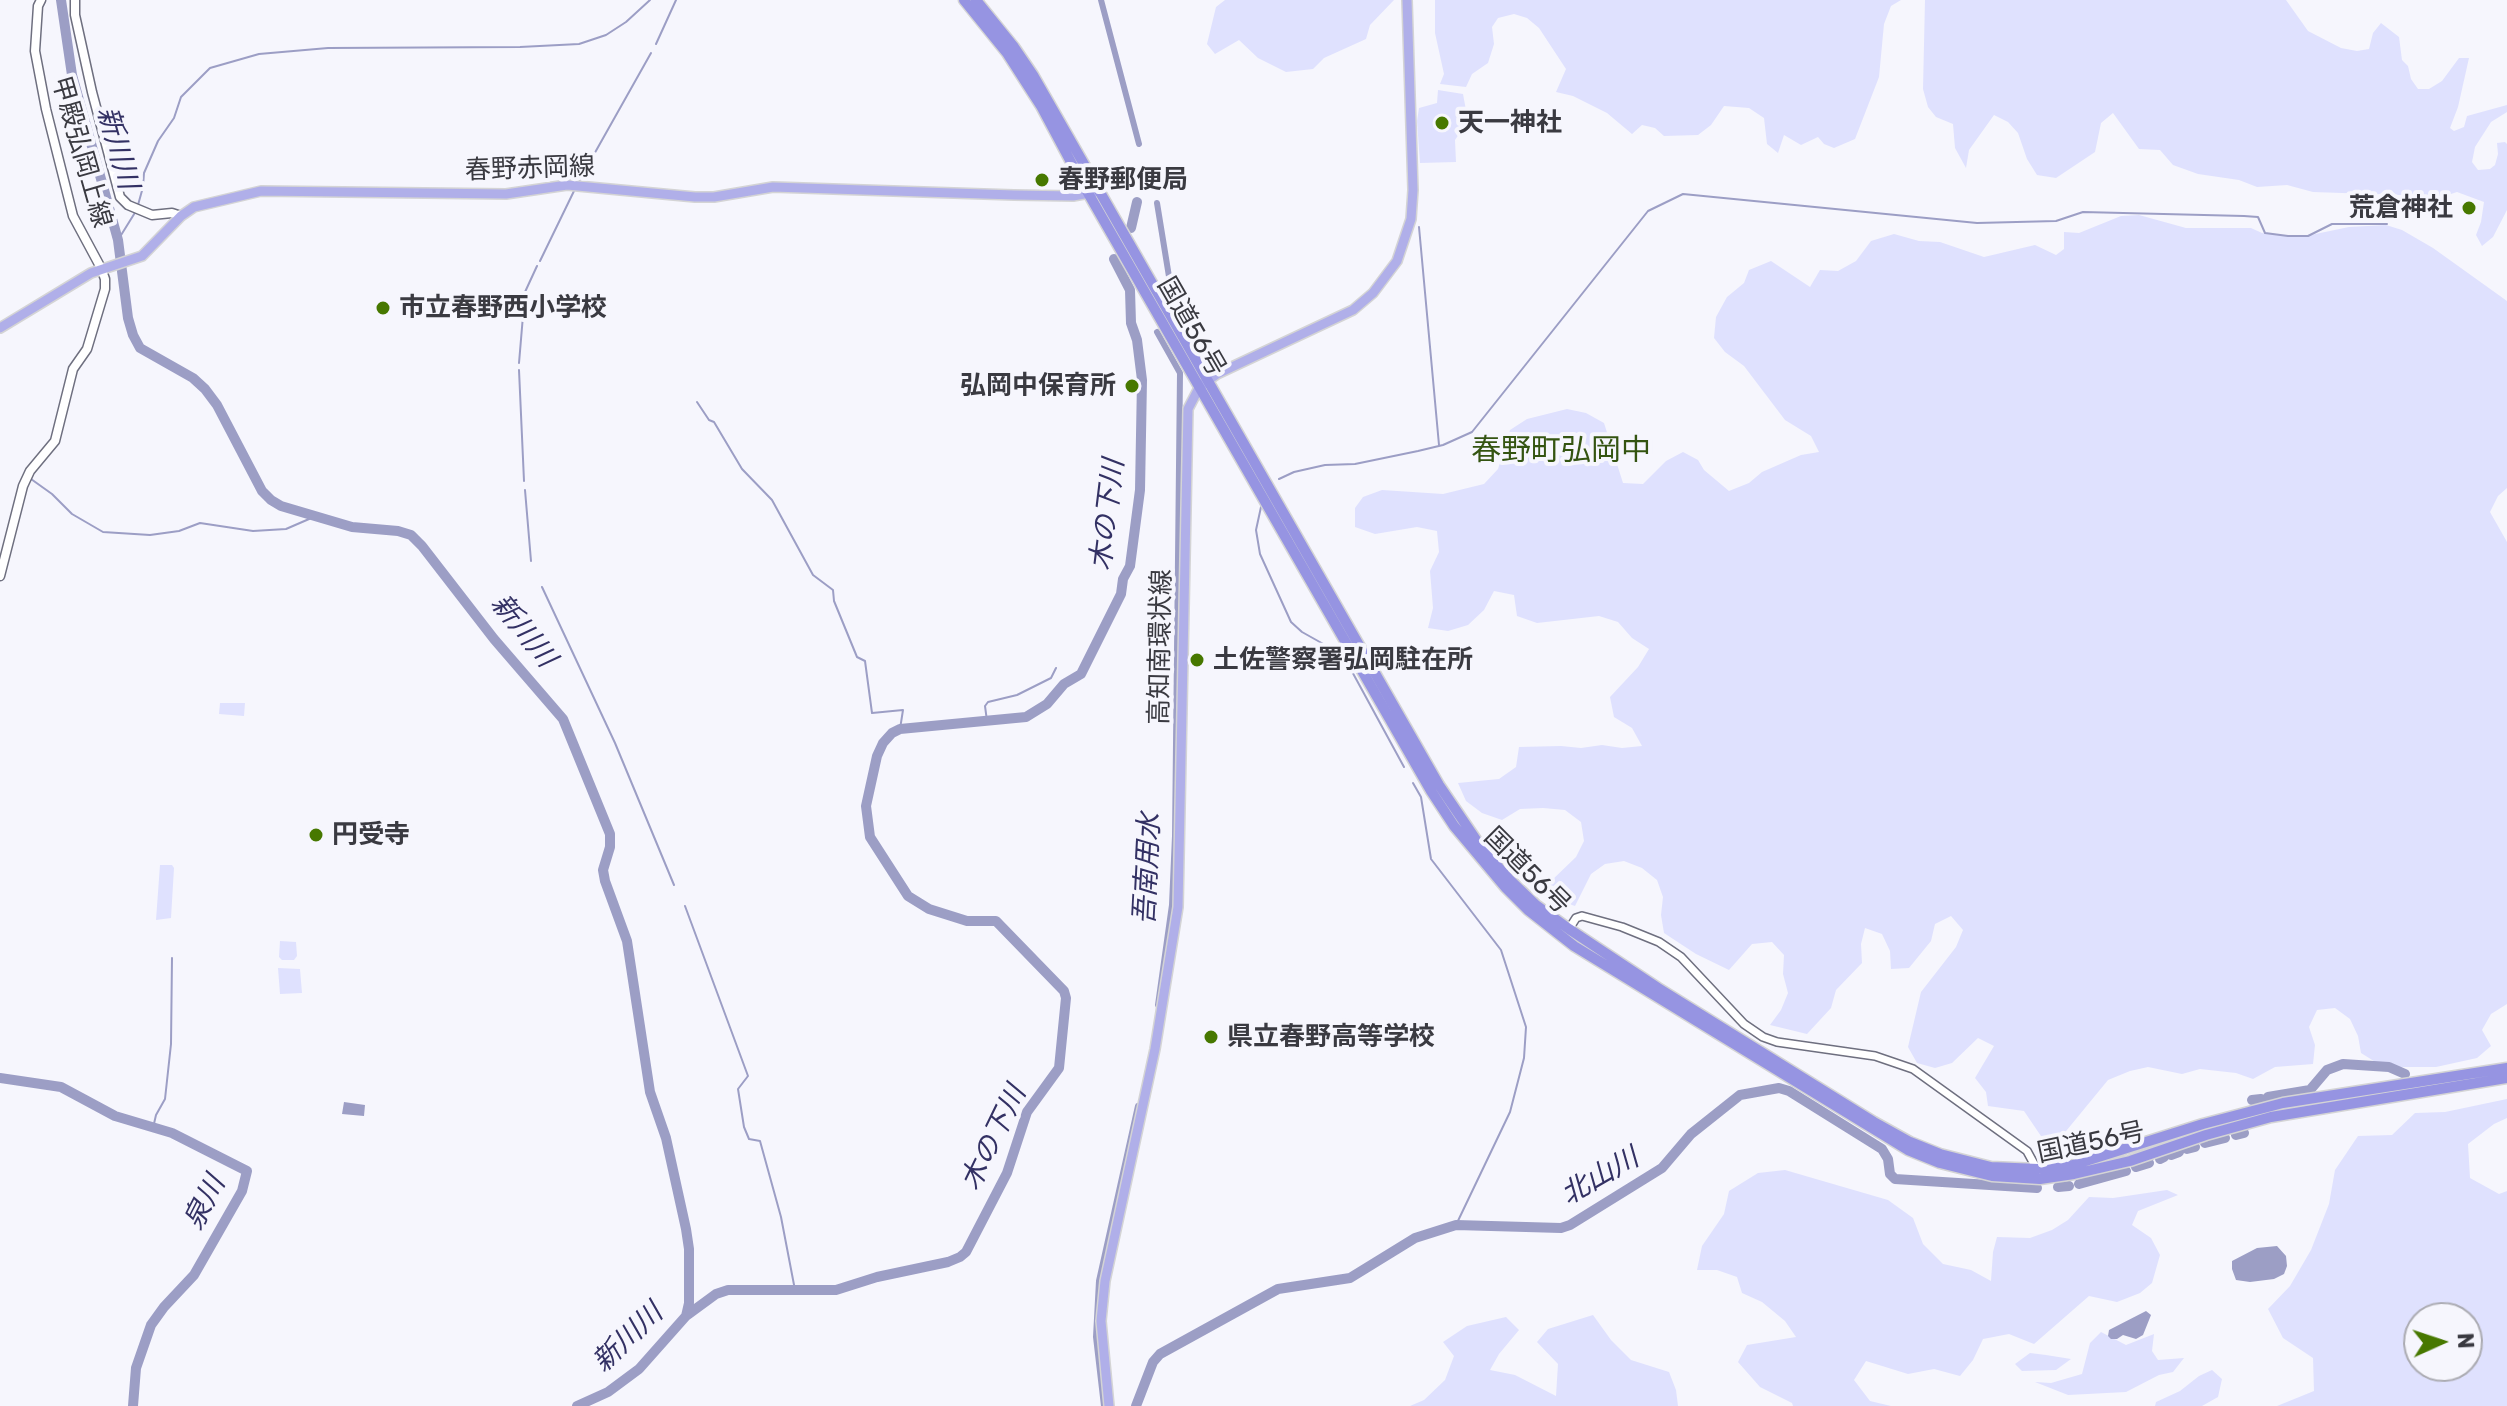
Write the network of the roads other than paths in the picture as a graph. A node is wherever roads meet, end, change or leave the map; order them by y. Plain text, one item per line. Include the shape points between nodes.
1 (41, 0) edge
2 (75, 0) edge
3 (964, 0) edge
4 (976, 0) edge
5 (1407, 0) edge
6 (1094, 193) junction
7 (181, 216) junction
8 (101, 268) junction
9 (0, 328) edge
10 (1204, 383) junction
11 (0, 576) edge
12 (1569, 929) junction
13 (2507, 1068) edge
14 (2507, 1078) edge
15 (2039, 1174) junction
16 (1109, 1406) edge

1 - 8 main road, 甲殿弘岡上線 via 35,51 46,109 73,216
2 - 7 main road, 甲殿弘岡上線 via 116,188 128,205 152,215
3 - 6 highway, 国道56号 via 1020,72
4 - 6 highway, 国道56号 via 1033,75
5 - 10 main road via 1413,190 1411,219 1397,261 1353,310
6 - 7 main road, 春野赤岡線 via 773,187 695,197 567,185 506,194 277,190 203,204
6 - 10 highway, 国道56号
7 - 8 main road, 春野赤岡線 via 142,256
8 - 9 main road, 春野赤岡線
8 - 11 main road via 105,289 87,349 73,369 55,441 23,486
10 - 12 highway, 国道56号 via 1462,820 1509,879
10 - 15 highway, 国道56号 via 1431,791 1477,855 1528,910 1574,946 1908,1150 1969,1172 2011,1178
10 - 16 main road, 高知南環状線 via 1188,409 1185,453 1178,907 1155,1049 1105,1281 1101,1321
12 - 15 highway, 国道56号 via 1910,1142 1970,1163
12 - 15 street via 1582,916 1659,942 1763,1037 1875,1056 1913,1069 2027,1151
13 - 15 highway, 国道56号 via 2283,1103
14 - 15 highway, 国道56号 via 2279,1115 2102,1168

